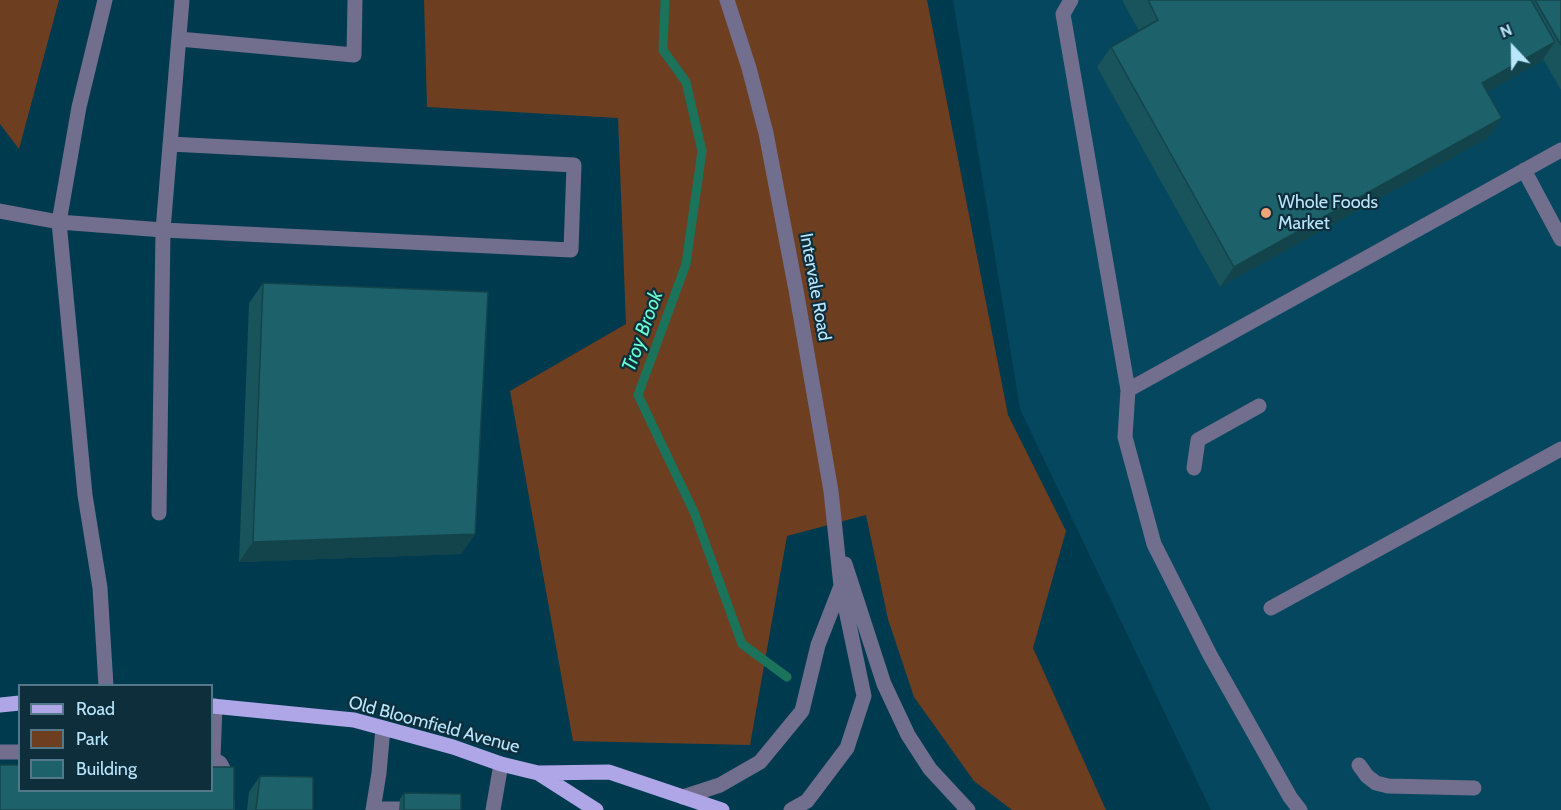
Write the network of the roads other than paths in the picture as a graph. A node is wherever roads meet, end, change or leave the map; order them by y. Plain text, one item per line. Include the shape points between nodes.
1 (105, 0) edge
2 (182, 0) edge
3 (355, 0) edge
4 (726, 0) edge
5 (1071, 0) edge
6 (179, 39) junction
7 (170, 144) junction
8 (1561, 150) edge
9 (1524, 170) junction
10 (0, 211) edge
11 (59, 222) junction
12 (164, 230) junction
13 (1561, 239) edge
14 (1128, 390) junction
15 (1259, 406) dead end
16 (1561, 449) edge
17 (1194, 468) dead end
18 (159, 513) dead end
19 (836, 539) junction
20 (841, 586) junction
21 (1271, 608) dead end
22 (106, 684) edge
23 (18, 703) edge
24 (0, 705) edge
25 (213, 706) edge
26 (383, 728) junction
27 (0, 752) edge
28 (18, 752) edge
29 (213, 759) edge
30 (501, 764) junction
31 (1359, 765) dead end
32 (538, 773) junction
33 (1474, 788) dead end
34 (683, 797) junction
35 (400, 808) dead end
36 (373, 809) edge
37 (227, 810) edge
38 (492, 810) edge
39 (596, 810) edge
40 (722, 810) edge
41 (791, 810) edge
42 (968, 810) edge
43 (1300, 810) edge

1 - 11 street via 79,107
2 - 6 street
3 - 6 street via 354,55
4 - 19 street, Intervale Road via 766,133 822,435
5 - 14 street via 1063,14
6 - 7 street
7 - 12 street
7 - 12 street via 574,165 572,250
8 - 9 street
9 - 13 street
9 - 14 street
10 - 11 street
11 - 12 street
11 - 22 street via 85,495 100,588
12 - 18 street
14 - 43 street via 1125,437 1154,544 1210,656
15 - 17 street via 1198,440
16 - 21 street
19 - 20 street, Intervale Road
19 - 42 street via 884,684 908,735 930,770
20 - 34 street, Intervale Road via 818,645 802,711 760,762 720,785
20 - 41 street, Intervale Road via 864,696 847,748 807,801
23 - 24 main road
25 - 26 main road, Old Bloomfield Avenue via 354,720
26 - 30 main road, Old Bloomfield Avenue
26 - 36 street
27 - 28 street
29 - 37 street via 225,774
30 - 32 main road, Old Bloomfield Avenue
30 - 38 street
31 - 33 street via 1376,783 1388,786
32 - 34 main road, Old Bloomfield Avenue via 609,772
32 - 39 main road, Old Bloomfield Avenue
34 - 40 main road, Old Bloomfield Avenue
35 - 36 street

